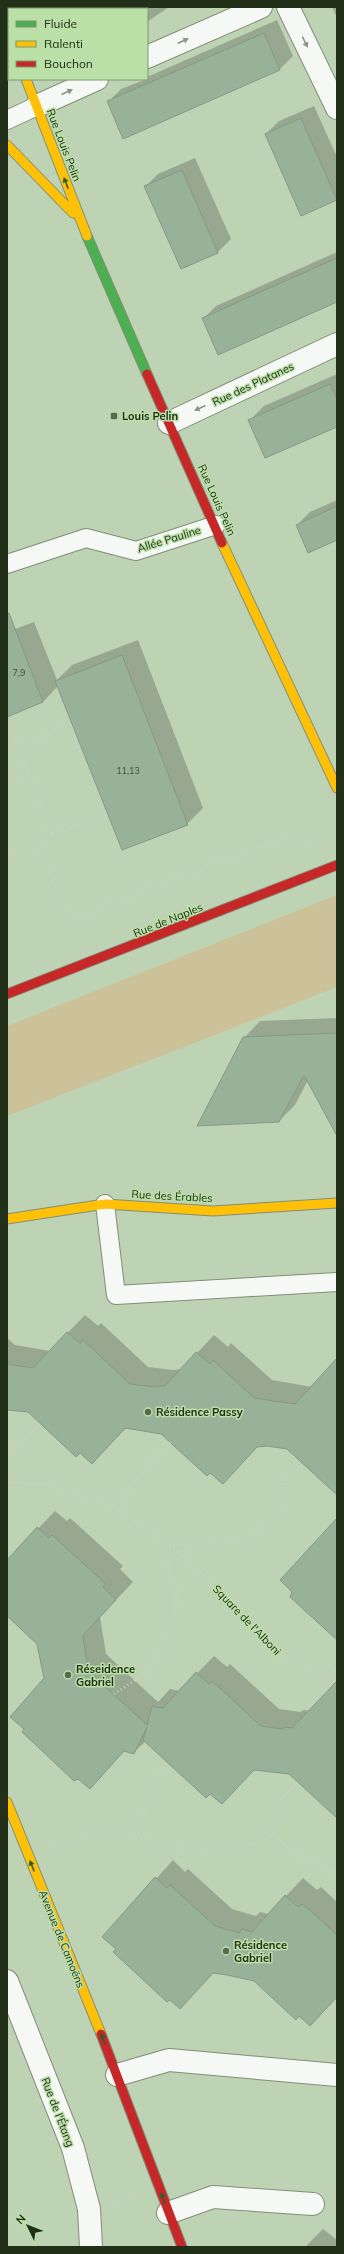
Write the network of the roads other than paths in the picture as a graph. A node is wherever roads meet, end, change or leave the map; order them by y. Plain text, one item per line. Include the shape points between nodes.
1 (261, 7) edge
2 (288, 7) edge
3 (148, 57) edge
4 (26, 80) edge
5 (95, 80) edge
6 (37, 106) junction
7 (337, 108) edge
8 (7, 120) edge
9 (7, 144) edge
10 (80, 220) junction
11 (337, 344) edge
12 (169, 423) junction
13 (216, 525) junction
14 (7, 564) edge
15 (337, 788) edge
16 (337, 865) edge
17 (7, 994) edge
18 (337, 1203) edge
19 (105, 1204) junction
20 (7, 1219) edge
21 (337, 1282) edge
22 (7, 1802) edge
23 (7, 1981) edge
24 (117, 2075) junction
25 (337, 2076) edge
26 (313, 2204) dead end
27 (168, 2213) junction
28 (91, 2247) edge
29 (182, 2247) edge

3 -> 1 street
2 -> 7 street
4 - 6 street, Rue Louis Pelin
6 -> 5 street
6 - 8 lane
10 -> 6 street, Rue Louis Pelin
9 - 10 street, Rue Louis Pelin
10 - 12 street, Rue Louis Pelin
11 -> 12 street, Rue des Platanes
12 - 13 street, Rue Louis Pelin
13 - 14 lane, Allée Pauline via 136,551 86,538
13 - 15 street, Rue Louis Pelin via 247,598
16 - 17 street, Rue de Naples
18 - 19 street, Rue des Érables via 213,1211
19 - 20 street, Rue des Érables
19 - 21 lane via 116,1295
24 -> 22 street, Avenue de Camoëns
23 - 28 street, Rue de l'Étang via 73,2148 88,2209
24 - 25 street via 168,2060
27 -> 24 street, Avenue de Camoëns
26 - 27 street via 214,2197
27 - 29 street, Avenue de Camoëns

